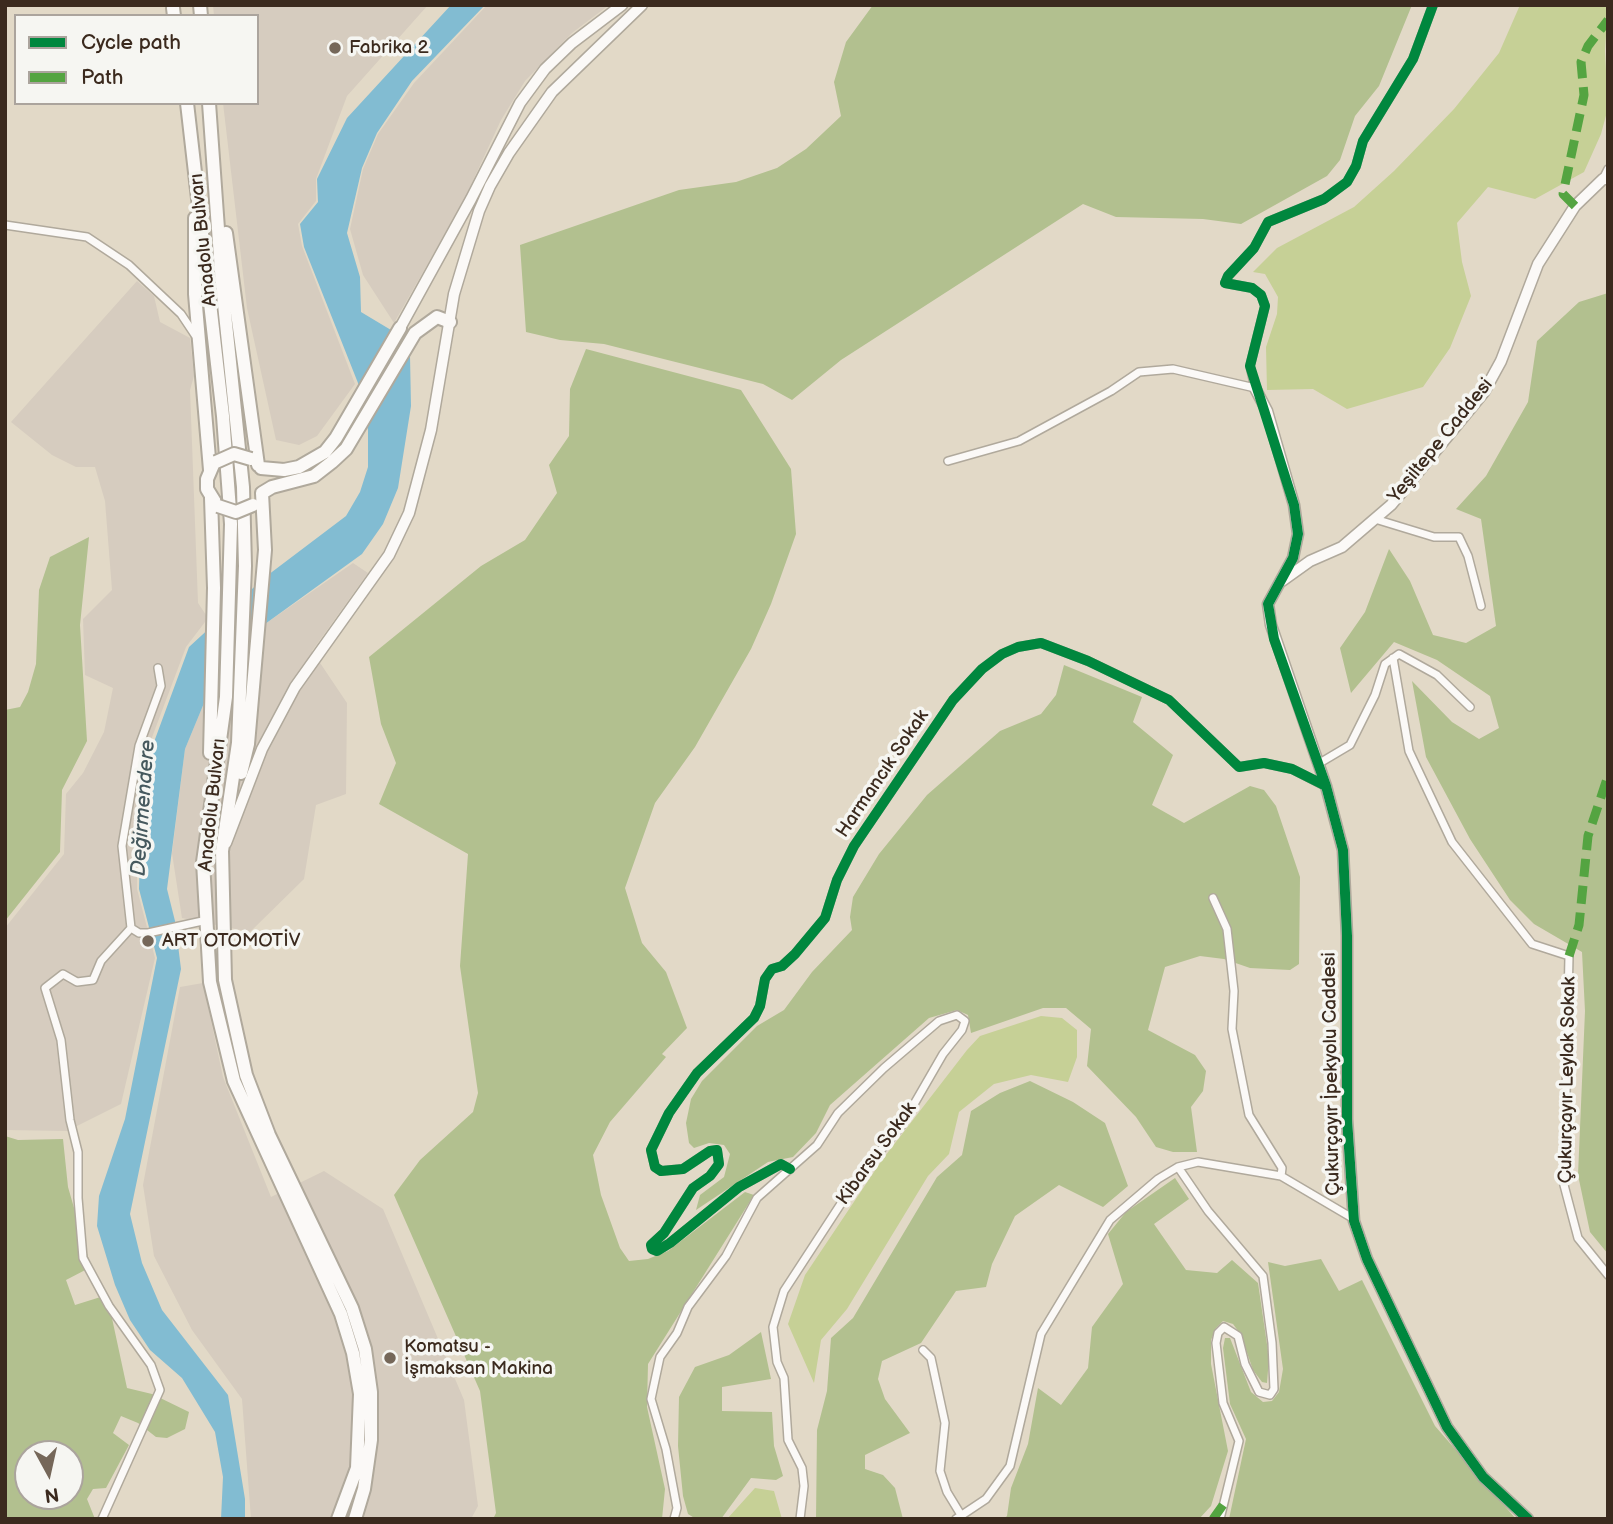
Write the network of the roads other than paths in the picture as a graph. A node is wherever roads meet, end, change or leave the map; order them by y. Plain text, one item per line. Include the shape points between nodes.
1 (622, 5) edge
2 (642, 5) edge
3 (1433, 5) edge
4 (187, 105) edge
5 (209, 105) edge
6 (214, 167) junction
7 (197, 169) junction
8 (1608, 169) edge
9 (1605, 179) edge
10 (5, 225) edge
11 (403, 322) junction
12 (450, 322) junction
13 (415, 333) junction
14 (201, 388) junction
15 (1255, 388) junction
16 (948, 461) dead end
17 (256, 464) junction
18 (213, 466) junction
19 (262, 493) junction
20 (214, 502) junction
21 (1375, 519) junction
22 (1275, 589) junction
23 (1481, 606) dead end
24 (1392, 658) junction
25 (158, 668) dead end
26 (1470, 707) dead end
27 (1318, 764) junction
28 (1326, 786) junction
29 (222, 851) junction
30 (203, 862) junction
31 (1213, 898) dead end
32 (208, 920) junction
33 (131, 928) junction
34 (1178, 1167) junction
35 (790, 1169) junction
36 (1281, 1176) junction
37 (1353, 1219) junction
38 (1608, 1275) edge
39 (923, 1350) dead end
40 (959, 1517) edge
41 (102, 1519) edge
42 (338, 1519) edge
43 (355, 1519) edge
44 (674, 1519) edge
45 (800, 1519) edge
46 (1220, 1519) edge
47 (1528, 1519) edge

1 - 11 street via 572,43 520,103
2 - 12 street, Anadolu Bulvarı via 552,92 509,153 479,211
3 - 15 street via 1413,59 1363,141 1347,182 1324,199 1268,222 1254,248 1228,275 1225,283 1252,288 1265,306 1250,366
4 - 7 highway, Anadolu Bulvarı
5 - 6 highway, Anadolu Bulvarı
6 - 17 highway
6 - 29 highway, Anadolu Bulvarı via 243,486 245,566 238,743
7 - 14 highway via 195,294
7 - 30 highway, Anadolu Bulvarı via 224,430 232,573 226,697
8 - 9 street
9 - 21 street, Yeşiltepe Caddesi via 1575,206 1538,264 1501,361 1484,392
10 - 14 street via 87,237 129,265 194,332
11 - 13 street
11 - 17 highway via 336,438 311,461 284,470
12 - 13 highway via 437,317
12 - 29 street, Anadolu Bulvarı via 431,430 409,513 389,555 295,687 262,749
13 - 19 highway via 346,449 314,476
14 - 18 highway
15 - 16 street via 1173,369 1139,372 1019,441
15 - 22 street via 1294,505 1298,534 1293,558
17 - 18 highway, bridge via 234,454
17 - 19 highway
18 - 20 highway via 207,479
19 - 20 highway, bridge via 253,505 236,512
19 - 29 highway via 265,550 248,744
20 - 30 highway via 214,703
21 - 22 street, Yeşiltepe Caddesi via 1342,547 1289,575
21 - 23 street via 1434,537 1459,537
22 - 27 street, Çukurçayır İpekyolu Caddesi via 1268,604 1274,639
24 - 26 street via 1399,654 1437,676
24 - 27 street via 1385,664 1350,745
24 - 38 street, Çukurçayır Leylak Sokak via 1409,751 1452,842 1532,944 1569,956 1564,1185 1578,1238
25 - 33 street via 161,686 139,746 122,846
27 - 28 street, Çukurçayır İpekyolu Caddesi
28 - 35 street, Harmancık Sokak via 1271,764 1239,767 1169,700 1088,661 1041,643 1002,654 953,700 854,846 825,918 795,954 765,979 754,1018 696,1073 669,1113 651,1150 654,1167 682,1169 717,1150 719,1164 693,1188 652,1249 670,1243 739,1187 781,1164
28 - 37 street, Çukurçayır İpekyolu Caddesi via 1343,850
29 - 43 highway, Anadolu Bulvarı via 225,979 246,1075 352,1308 365,1349 371,1440
30 - 32 highway, Anadolu Bulvarı
31 - 36 street via 1227,929 1234,990 1232,1029 1249,1115 1282,1168
32 - 33 street via 148,933
32 - 42 highway, Anadolu Bulvarı via 210,982 234,1081 341,1314 353,1353 359,1394 357,1468
33 - 41 street via 100,961 93,980 77,982 63,974 45,988 61,1040 78,1152 83,1258 109,1306 151,1365 160,1390
34 - 36 street via 1198,1162
34 - 40 street via 1110,1220 1041,1334 1010,1466 986,1499
34 - 46 street via 1263,1276 1272,1343 1275,1389 1270,1395 1259,1392 1238,1336 1224,1327 1216,1343 1223,1403 1239,1441
35 - 44 street via 757,1198 726,1256 688,1307 654,1373 651,1399 666,1449 677,1507
35 - 45 street, Kibarsu Sokak via 884,1068 939,1021 962,1017 962,1030 902,1125 859,1176 784,1291 773,1327 784,1378 788,1440 803,1468
36 - 37 street
37 - 47 street, Çukurçayır İpekyolu Caddesi via 1367,1259 1447,1427 1483,1477
39 - 40 street via 931,1358 945,1423 940,1471

